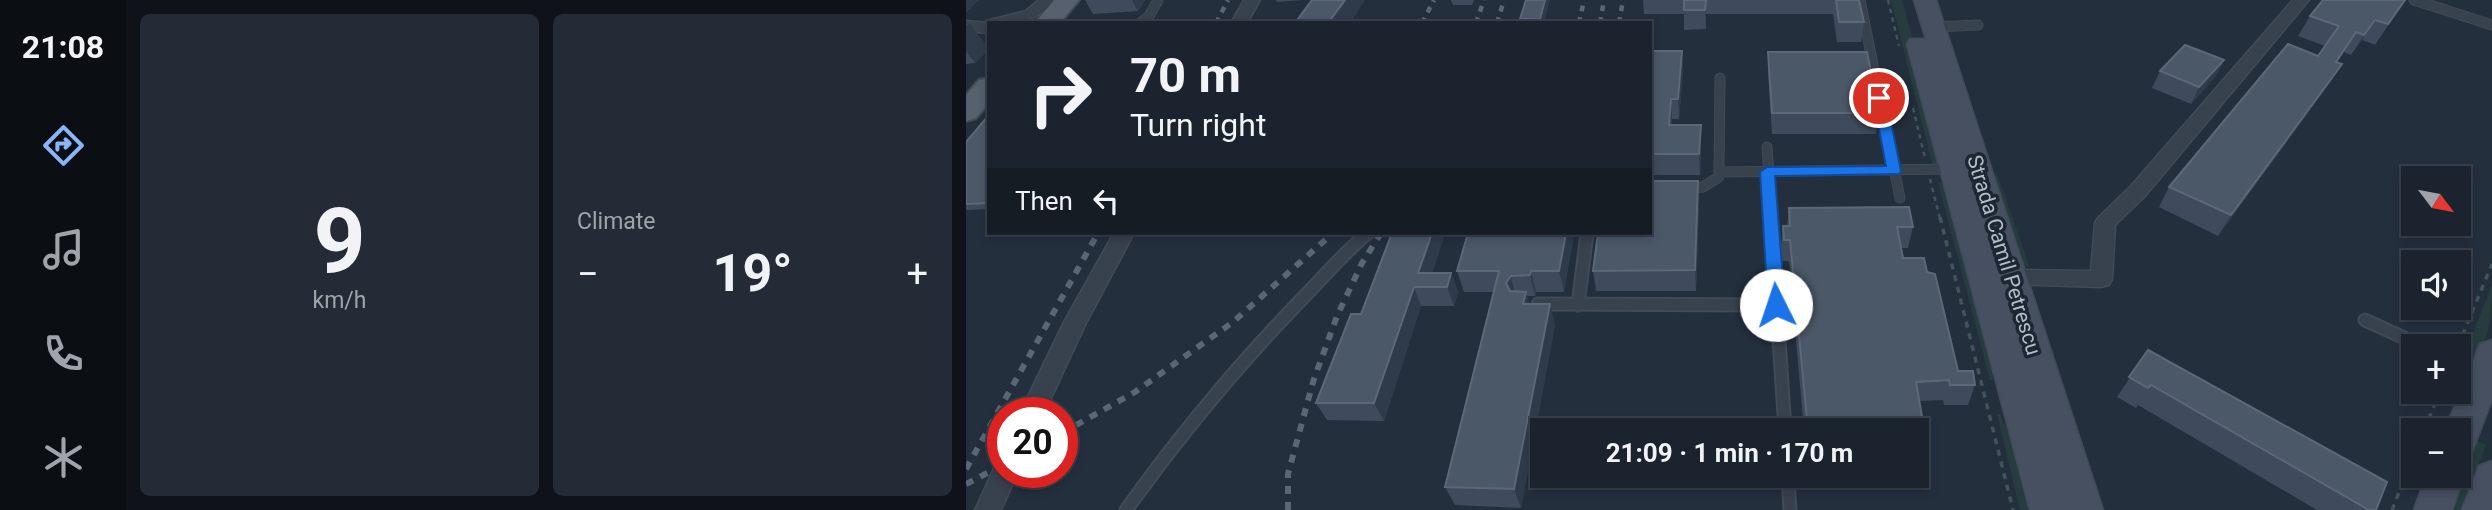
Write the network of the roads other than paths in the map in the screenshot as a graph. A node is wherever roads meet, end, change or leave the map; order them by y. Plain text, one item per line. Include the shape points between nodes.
1 (1048, 0) edge
2 (1067, 0) edge
3 (1158, 0) edge
4 (1252, 0) edge
5 (1860, 0) edge
6 (1906, 0) edge
7 (2301, 0) edge
8 (2414, 0) edge
9 (1929, 13) edge
10 (1004, 21) edge
11 (1050, 21) edge
12 (1143, 21) edge
13 (1240, 21) edge
14 (1978, 25) dead end
15 (2492, 25) edge
16 (1720, 78) dead end
17 (987, 88) edge
18 (966, 112) edge
19 (1767, 147) dead end
20 (1941, 170) junction
21 (1894, 171) junction
22 (1719, 172) junction
23 (1767, 172) junction
24 (1675, 189) edge
25 (1899, 198) dead end
26 (1123, 235) edge
27 (1366, 235) edge
28 (1587, 235) edge
29 (2012, 278) junction
30 (1520, 304) edge
31 (1578, 304) junction
32 (1776, 305) junction
33 (2365, 320) dead end
34 (2401, 336) edge
35 (2478, 364) edge
36 (1040, 397) edge
37 (1784, 418) edge
38 (2464, 418) edge
39 (2492, 478) edge
40 (998, 488) edge
41 (1789, 488) edge
42 (2441, 488) edge
43 (988, 510) edge
44 (1126, 510) edge
45 (1790, 510) edge
46 (2049, 510) edge
47 (2084, 510) edge
48 (2433, 510) edge
49 (2481, 510) edge

1 - 10 street via 1031,14
2 - 11 main road
3 - 12 lane
4 - 13 street
5 - 21 lane
6 - 20 street, Strada Camil Petrescu
7 - 29 street via 2138,191 2105,223 2101,279
8 - 15 lane
9 - 14 lane
9 - 29 street, Strada Camil Petrescu
16 - 22 lane
17 - 18 main road
19 - 23 lane
20 - 21 lane
20 - 46 street, Strada Camil Petrescu
21 - 23 lane
21 - 25 lane
22 - 23 lane
22 - 24 lane via 1712,185
23 - 32 lane
26 - 36 street
27 - 44 lane via 1243,362 1163,456
28 - 31 lane
29 - 47 street, Strada Camil Petrescu
30 - 31 lane
31 - 32 lane
32 - 37 lane
33 - 34 lane
35 - 38 street
39 - 49 street
40 - 43 street
41 - 45 lane
42 - 48 street

